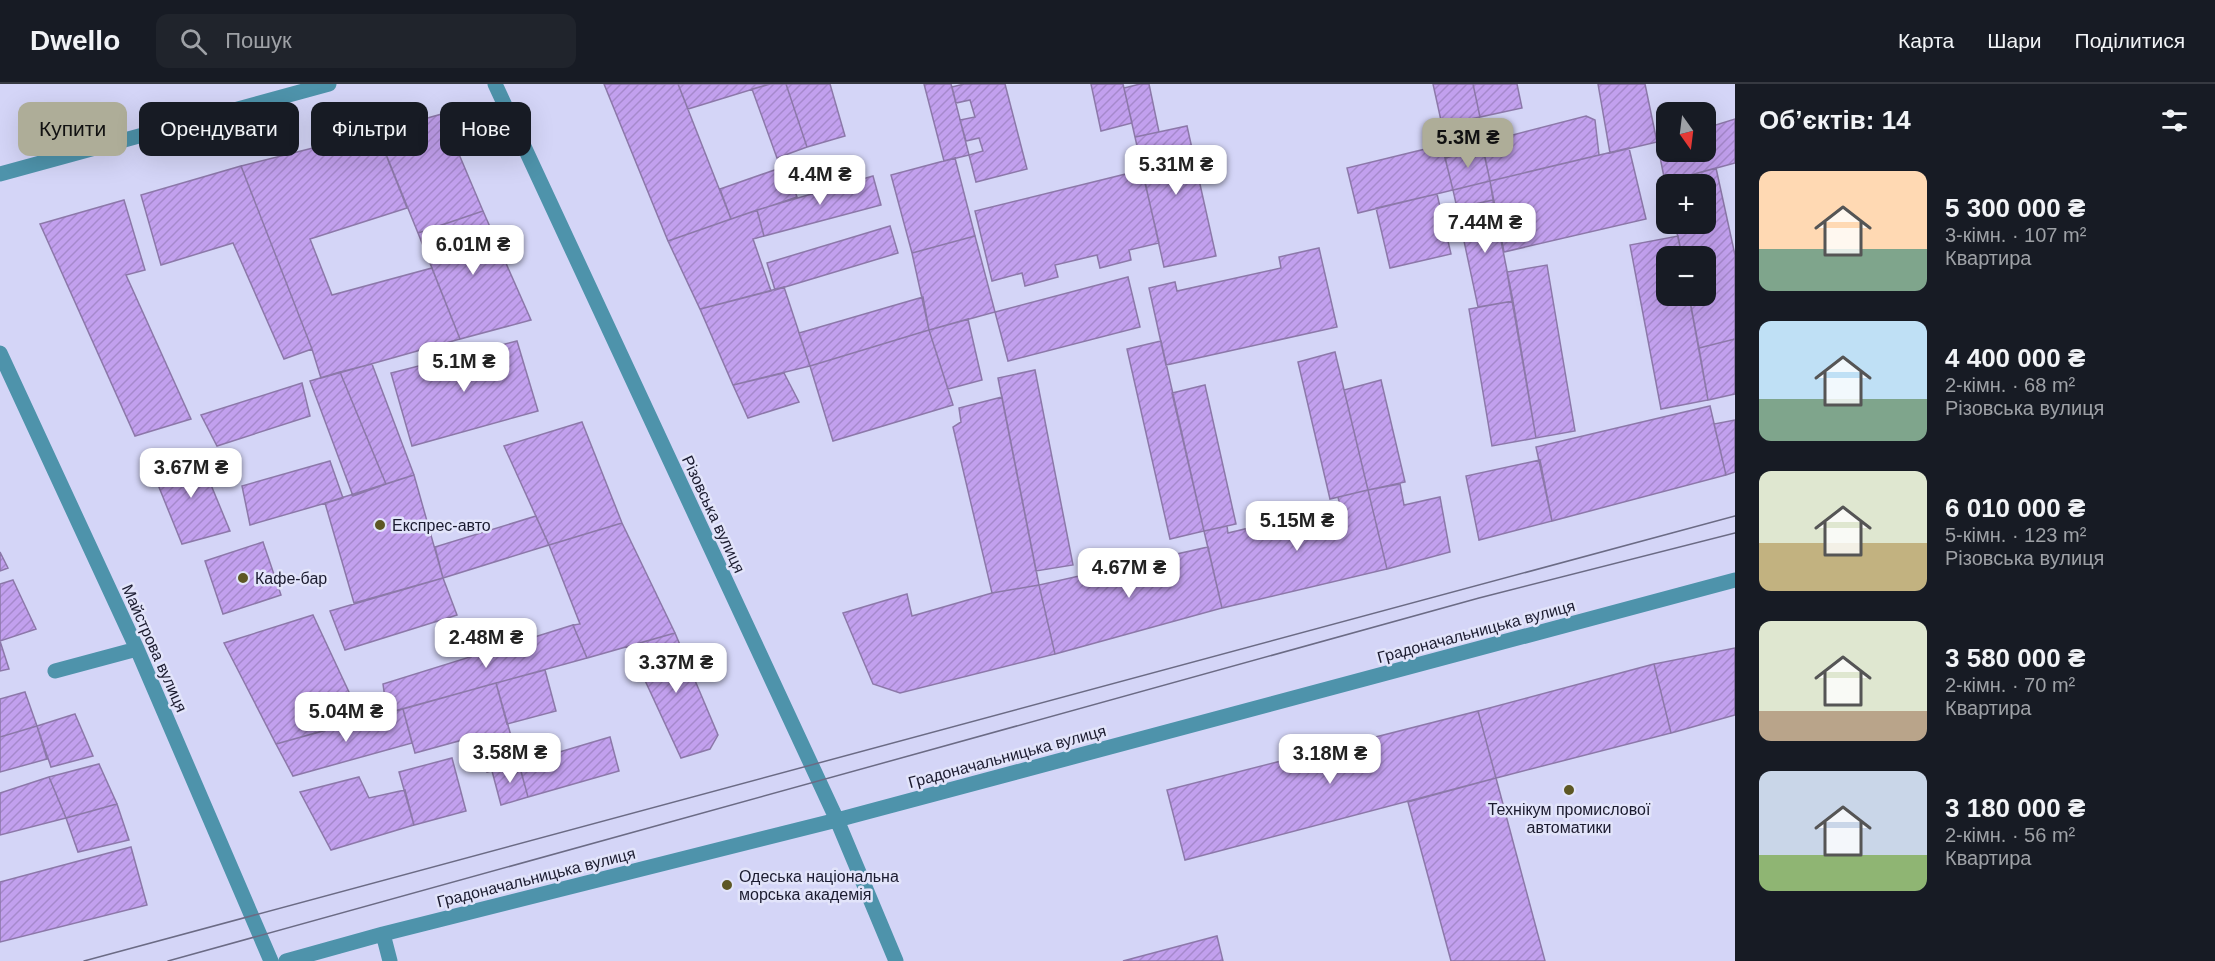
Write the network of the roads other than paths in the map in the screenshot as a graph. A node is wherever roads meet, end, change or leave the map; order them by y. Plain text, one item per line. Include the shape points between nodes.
1 (329, 84) edge
2 (495, 84) edge
3 (0, 174) edge
4 (0, 353) edge
5 (1735, 580) edge
6 (137, 649) junction
7 (55, 671) dead end
8 (837, 820) junction
9 (383, 934) junction
10 (271, 961) edge
11 (286, 961) edge
12 (390, 961) edge
13 (896, 961) edge

1 - 3 street
2 - 8 street, Різовська вулиця
4 - 6 street, Майстрова вулиця
5 - 8 street, Градоначальницька вулиця
6 - 7 street
6 - 10 street, Майстрова вулиця
8 - 9 street, Градоначальницька вулиця
8 - 13 street, Різовська вулиця
9 - 11 street, Градоначальницька вулиця
9 - 12 street

